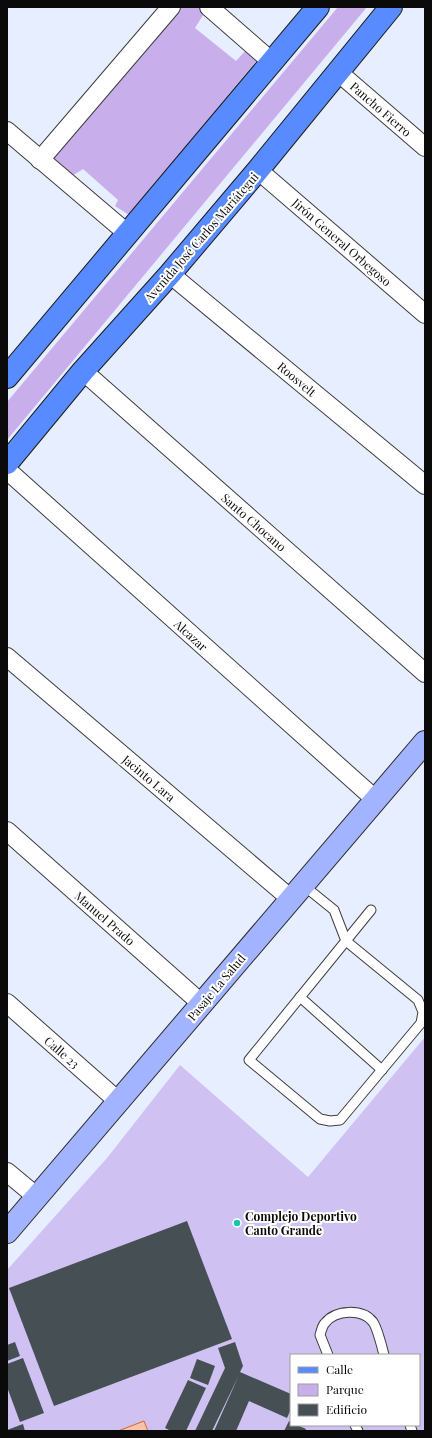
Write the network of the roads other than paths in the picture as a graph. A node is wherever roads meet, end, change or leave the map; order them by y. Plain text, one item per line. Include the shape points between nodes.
1 (171, 7) edge
2 (209, 7) edge
3 (318, 7) edge
4 (391, 7) edge
5 (272, 62) junction
6 (338, 72) junction
7 (7, 131) edge
8 (425, 147) edge
9 (40, 160) junction
10 (258, 170) junction
11 (127, 234) junction
12 (170, 274) junction
13 (425, 314) edge
14 (83, 371) junction
15 (7, 376) edge
16 (7, 464) edge
17 (7, 470) edge
18 (425, 485) edge
19 (7, 657) edge
20 (425, 673) edge
21 (425, 742) edge
22 (376, 800) junction
23 (7, 831) edge
24 (297, 892) junction
25 (371, 910) dead end
26 (346, 940) junction
27 (300, 997) junction
28 (7, 1003) edge
29 (202, 1004) junction
30 (382, 1070) junction
31 (118, 1101) junction
32 (7, 1172) edge
33 (37, 1197) junction
34 (7, 1232) edge
35 (328, 1354) edge
36 (384, 1354) edge

1 - 9 street
2 - 5 street
3 - 5 main road
4 - 6 main road, Avenida José Carlos Mariátegui
5 - 11 main road
6 - 8 street, Pancho Fierro
6 - 10 main road, Avenida José Carlos Mariátegui
7 - 9 street
9 - 11 street
10 - 12 main road, Avenida José Carlos Mariátegui
10 - 13 street, Jirón General Orbegoso
11 - 15 main road
12 - 14 main road, Avenida José Carlos Mariátegui
12 - 18 street, Roosvelt
14 - 16 main road, Avenida José Carlos Mariátegui
14 - 20 street, Santo Chocano
17 - 22 street, Alcazar
19 - 24 street, Jacinto Lara
21 - 22 street, Pasaje La Salud
22 - 24 street, Pasaje La Salud
23 - 29 street, Manuel Prado
24 - 26 lane via 334,910
24 - 29 street, Pasaje La Salud
25 - 26 lane
26 - 27 lane
26 - 30 lane via 418,1000 423,1012 422,1022
27 - 30 lane
27 - 30 lane via 249,1060 320,1119 330,1121 340,1120
28 - 31 street, Calle 23
29 - 31 street, Pasaje La Salud
31 - 33 street, Pasaje La Salud
32 - 33 street
33 - 34 street, Pasaje La Salud
35 - 36 lane via 320,1335 325,1323 337,1315 351,1312 362,1314 373,1322

